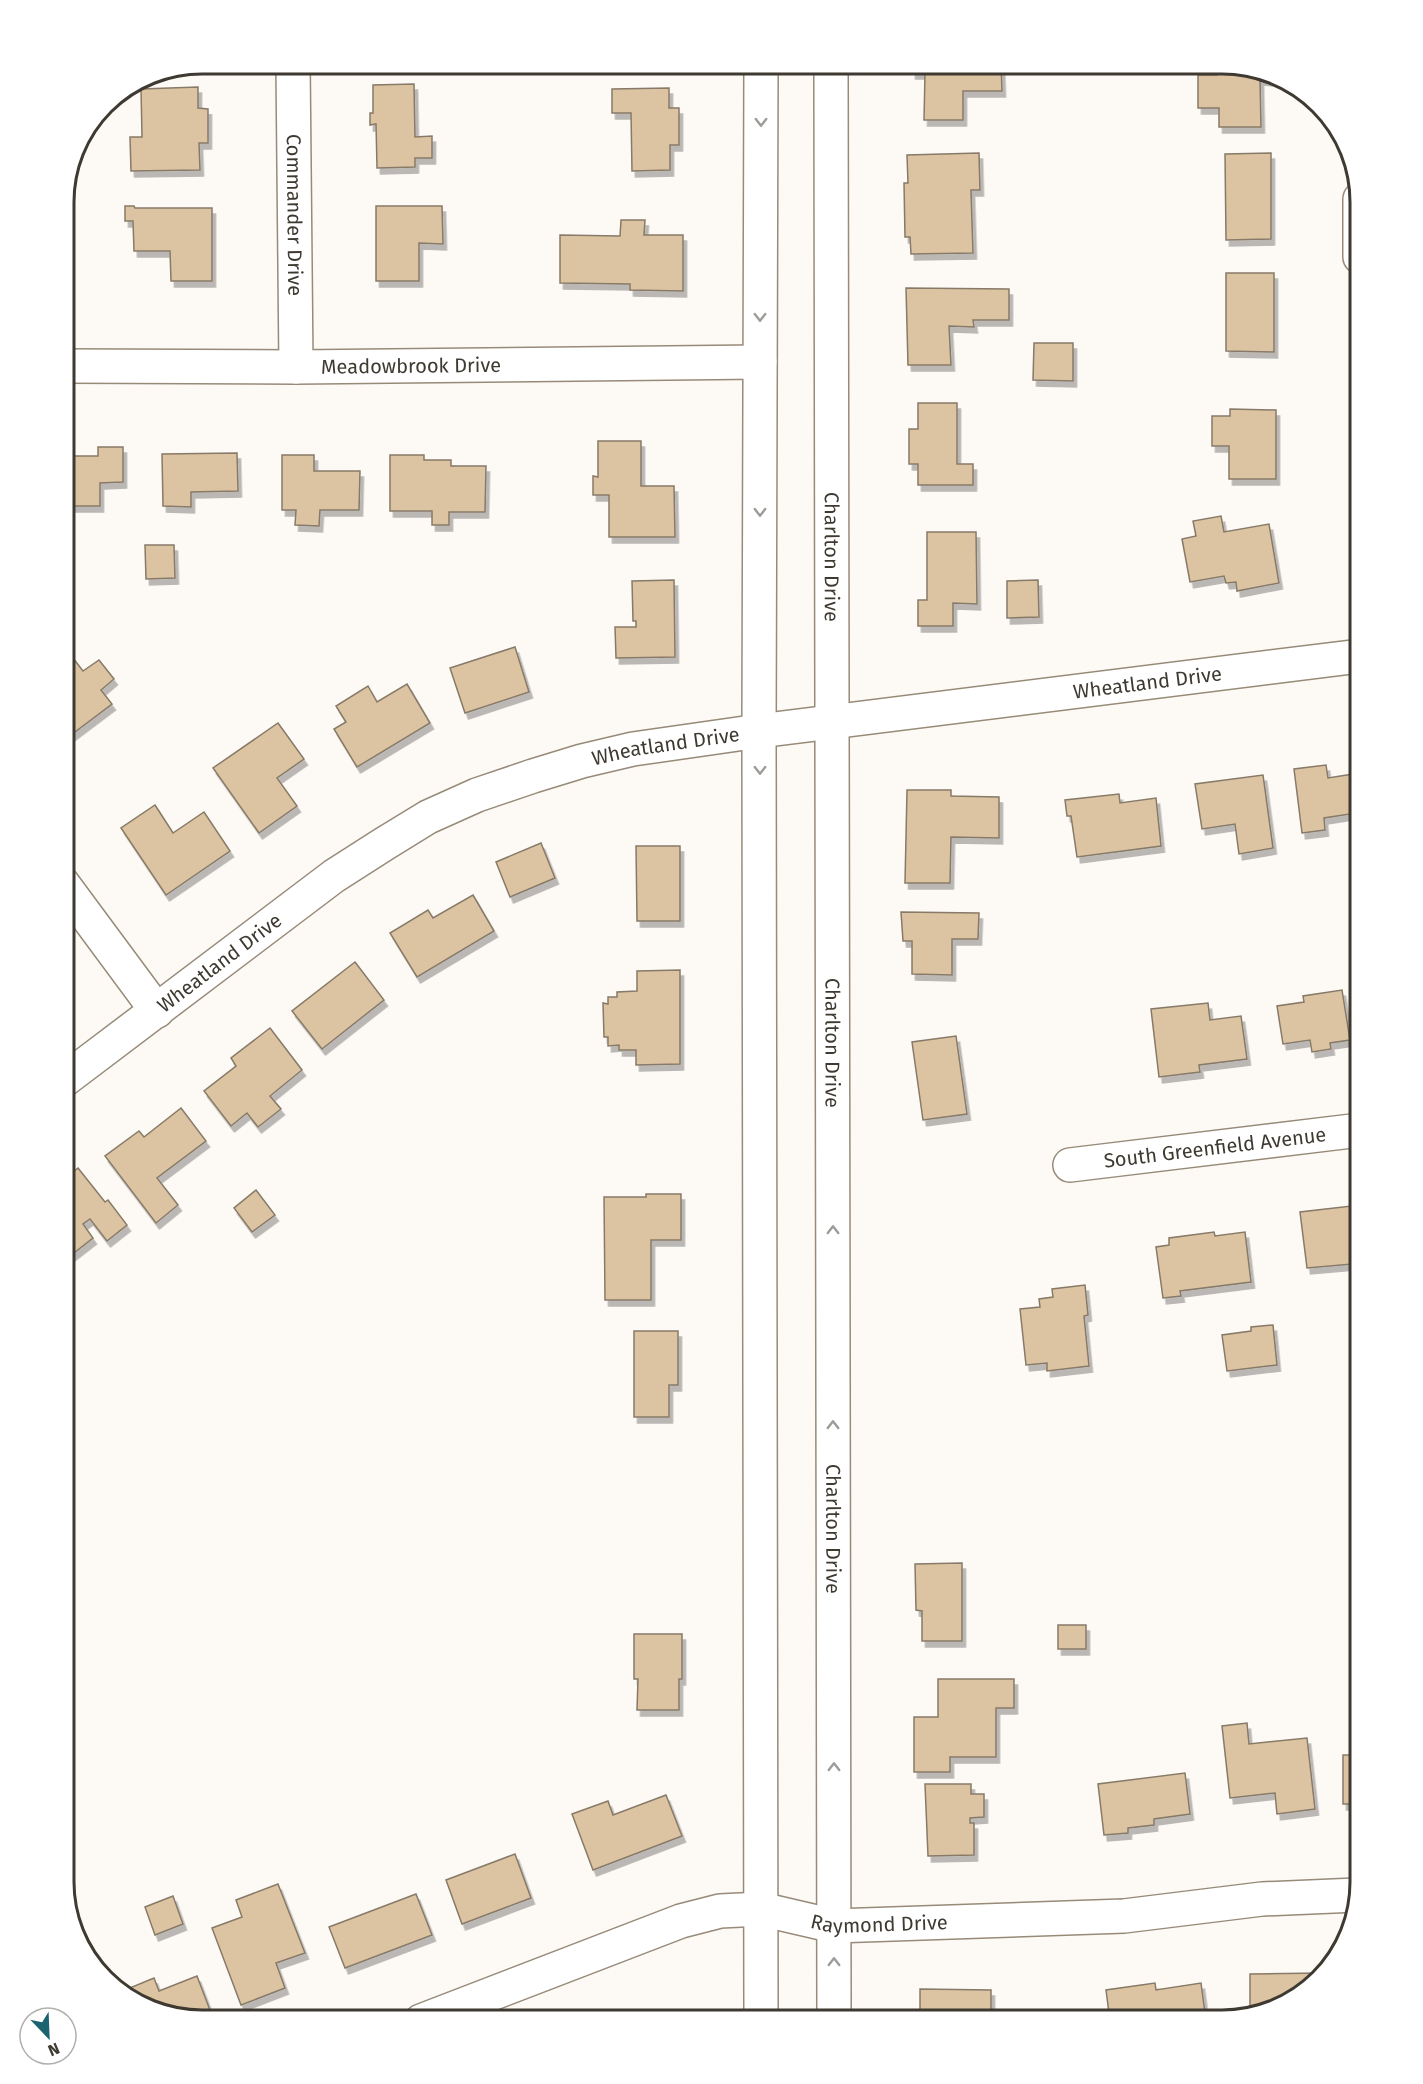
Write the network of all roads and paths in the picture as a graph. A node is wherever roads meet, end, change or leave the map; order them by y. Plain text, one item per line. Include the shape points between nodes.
1 (292, 74) edge
2 (761, 74) edge
3 (831, 74) edge
4 (760, 362) junction
5 (74, 366) edge
6 (296, 367) junction
7 (1349, 657) edge
8 (834, 722) junction
9 (759, 731) junction
10 (74, 899) edge
11 (157, 1011) junction
12 (74, 1073) edge
13 (1349, 1131) edge
14 (1070, 1165) dead end
15 (1348, 1895) edge
16 (761, 1909) junction
17 (834, 1926) junction
18 (450, 2010) edge
19 (761, 2010) edge
20 (834, 2010) edge

1 - 6 street, Commander Drive
2 -> 4 street
3 - 8 street, Charlton Drive
4 - 6 street, Meadowbrook Drive
4 -> 9 street
5 - 6 street, Meadowbrook Drive
7 - 8 street, Wheatland Drive
8 - 9 street, Wheatland Drive
17 -> 8 street, Charlton Drive
9 - 11 street, Wheatland Drive via 633,749 477,795 428,818 334,876
9 -> 16 street
10 - 11 street
11 - 12 street, Wheatland Drive
13 - 14 street, South Greenfield Avenue
15 - 17 street, Raymond Drive via 1262,1899 1124,1916
16 - 17 street, Raymond Drive
16 - 18 street, Raymond Drive via 720,1911 681,1921
16 - 19 street
20 -> 17 street, Charlton Drive

